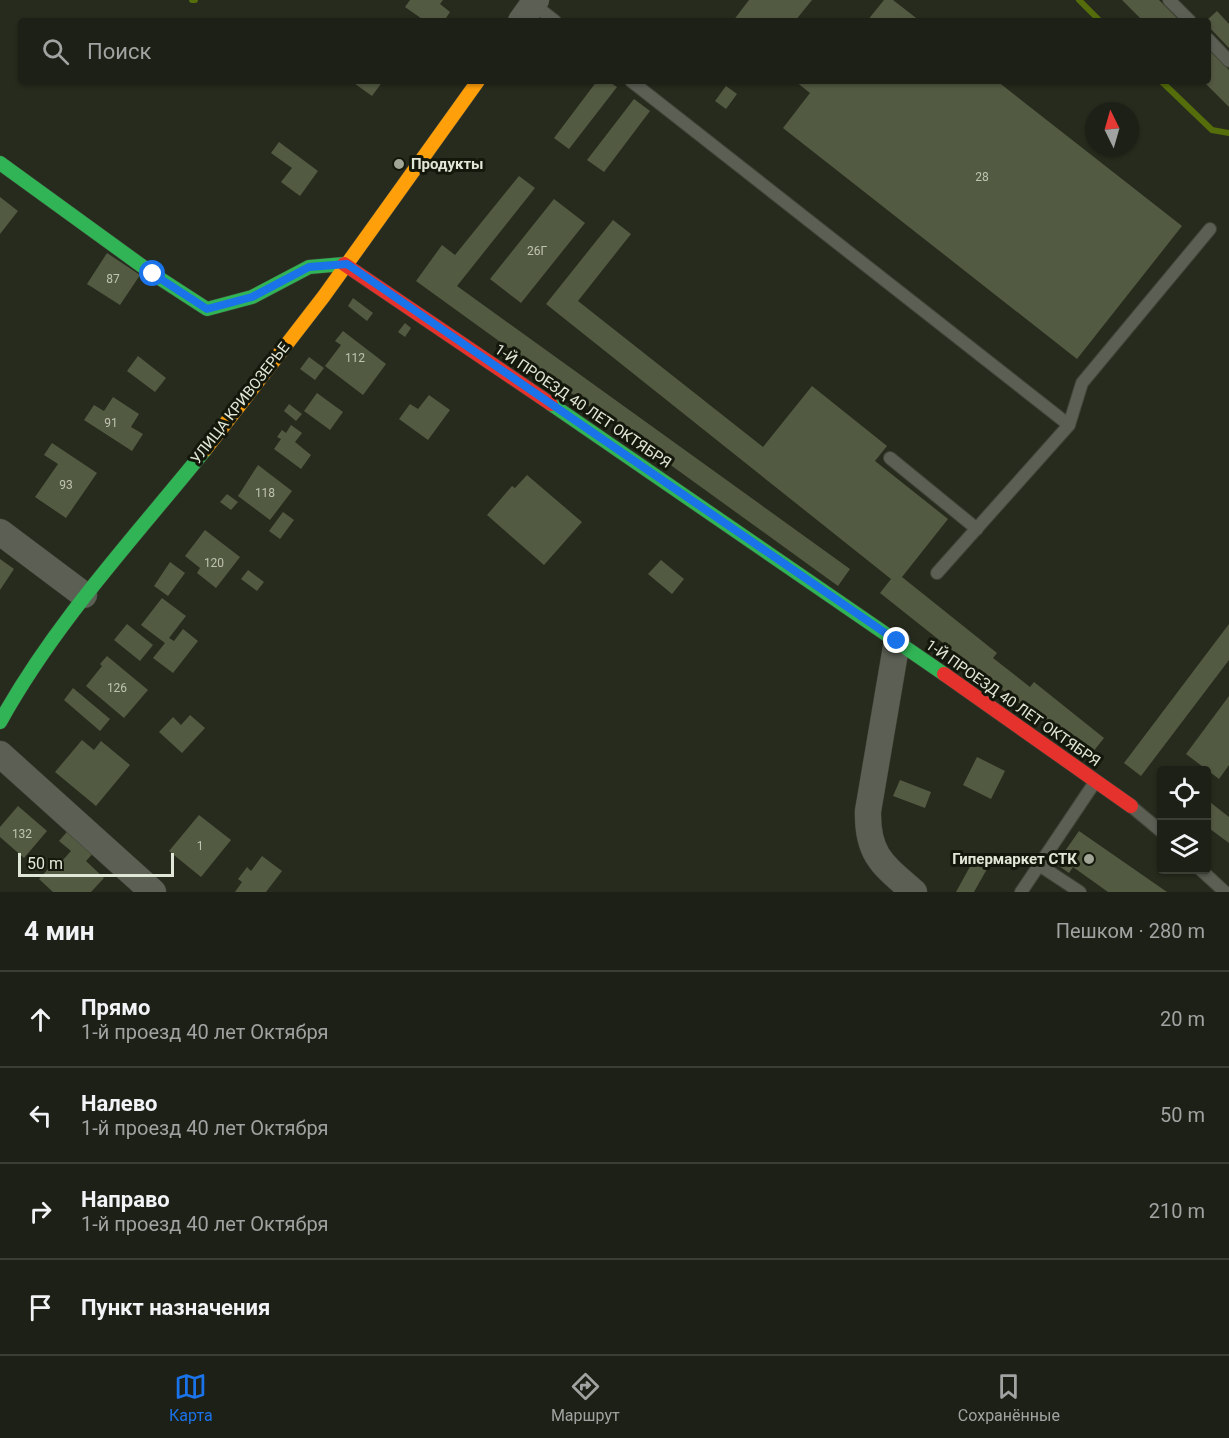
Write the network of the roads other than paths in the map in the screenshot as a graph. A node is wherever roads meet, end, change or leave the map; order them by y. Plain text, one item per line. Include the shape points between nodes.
1 (1169, 0) edge
2 (530, 8) edge
3 (549, 18) edge
4 (1187, 18) edge
5 (1211, 42) edge
6 (1229, 61) edge
7 (476, 84) edge
8 (635, 84) edge
9 (0, 163) edge
10 (1210, 229) dead end
11 (347, 264) junction
12 (1069, 425) junction
13 (890, 458) dead end
14 (976, 529) junction
15 (0, 532) edge
16 (937, 573) dead end
17 (84, 595) junction
18 (897, 641) junction
19 (0, 722) edge
20 (0, 754) edge
21 (1096, 781) junction
22 (1131, 806) joint
23 (1157, 829) edge
24 (1039, 865) junction
25 (1205, 874) edge
26 (153, 892) edge
27 (914, 892) edge
28 (1021, 892) edge
29 (1080, 892) edge
30 (1225, 892) edge

1 - 4 lane
2 - 3 lane
5 - 6 lane
7 - 11 street, УЛИЦА КРИВОЗЕРЬЕ
8 - 12 lane
9 - 11 street via 207,309 252,297 309,267
10 - 12 lane via 1082,383
11 - 17 street, УЛИЦА КРИВОЗЕРЬЕ via 227,423
11 - 18 street, 1-Й ПРОЕЗД 40 ЛЕТ ОКТЯБРЯ
12 - 14 lane
13 - 14 lane
14 - 16 lane
15 - 17 street
17 - 19 street, УЛИЦА КРИВОЗЕРЬЕ via 21,682
18 - 21 street, 1-Й ПРОЕЗД 40 ЛЕТ ОКТЯБРЯ
18 - 27 street via 868,829 877,858
20 - 26 street
21 - 22 street, 1-Й ПРОЕЗД 40 ЛЕТ ОКТЯБРЯ
21 - 24 lane
22 - 23 lane
24 - 28 lane
24 - 29 lane
25 - 30 lane

